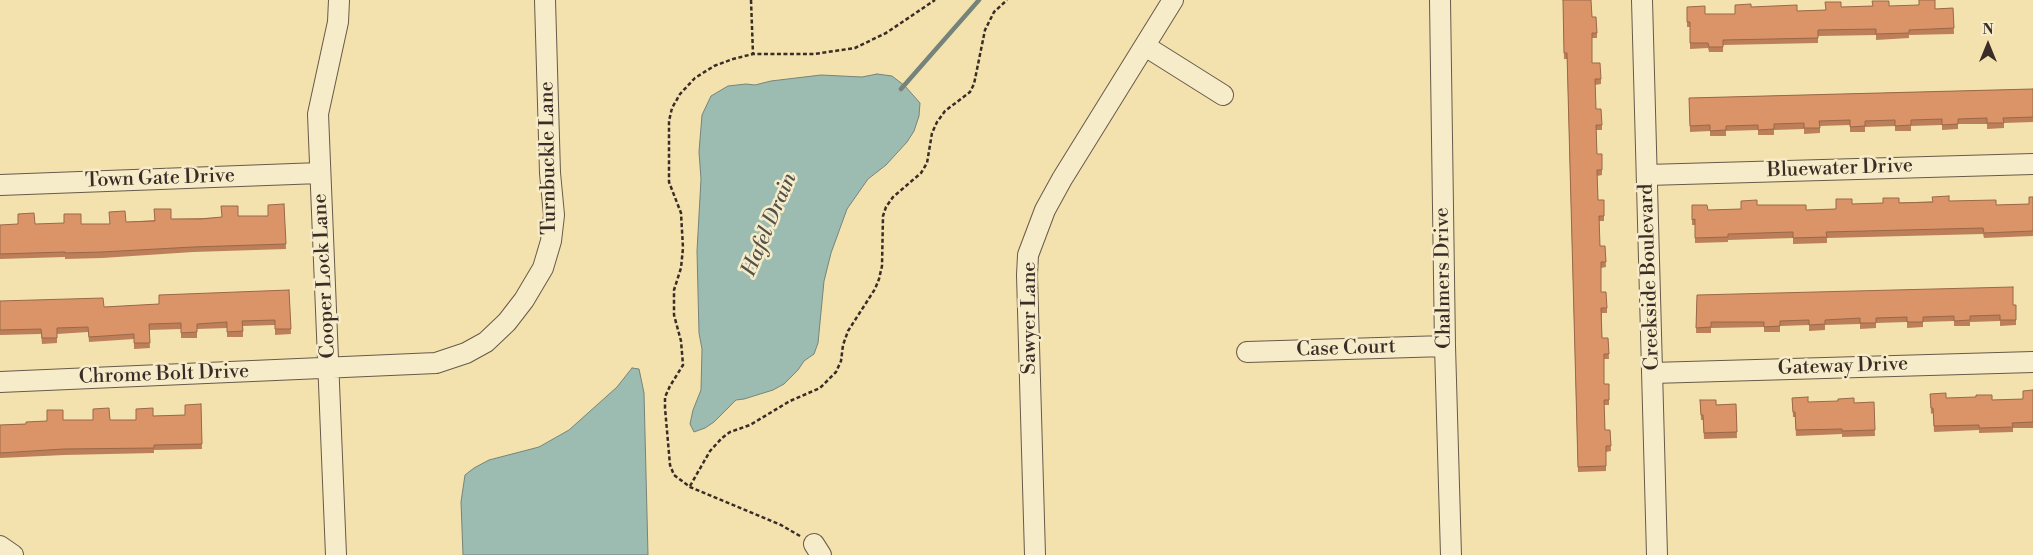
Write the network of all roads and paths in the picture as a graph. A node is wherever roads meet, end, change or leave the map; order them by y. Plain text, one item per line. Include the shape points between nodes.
1 (340, 0) edge
2 (545, 0) edge
3 (751, 0) edge
4 (935, 0) edge
5 (1007, 0) edge
6 (1173, 0) edge
7 (1440, 0) edge
8 (1642, 0) edge
9 (1145, 46) junction
10 (752, 54) junction
11 (1223, 96) dead end
12 (2033, 164) edge
13 (320, 173) junction
14 (1647, 174) junction
15 (0, 185) edge
16 (1445, 346) junction
17 (1247, 352) dead end
18 (2033, 362) edge
19 (329, 368) junction
20 (1652, 373) junction
21 (0, 382) edge
22 (690, 486) junction
23 (0, 546) edge
24 (818, 550) edge
25 (13, 555) edge
26 (336, 555) edge
27 (1035, 555) edge
28 (1451, 555) edge
29 (1657, 555) edge

1 - 13 street, Cooper Lock Lane via 318,114
2 - 19 street, Turnbuckle Lane via 554,215 543,268 507,322 486,342 466,353 436,363
3 - 10 path
4 - 10 path via 886,33 855,48 814,54
5 - 22 path via 994,12 985,30 970,92 937,122 932,133 928,163 886,207 882,216 879,279 848,331 836,372 820,388 722,438 710,451
6 - 9 street, Sawyer Lane
7 - 16 street, Chalmers Drive
8 - 14 street, Creekside Boulevard
9 - 11 street
9 - 27 street, Sawyer Lane via 1049,202 1028,255
10 - 22 path via 714,66 695,78 680,94 670,120 669,182 683,226 681,268 674,290 674,315 682,340 683,365 665,397 665,408 670,465 674,475
12 - 14 street, Bluewater Drive
13 - 15 street, Town Gate Drive
13 - 19 street, Cooper Lock Lane
14 - 20 street, Creekside Boulevard
16 - 17 street, Case Court
16 - 28 street, Chalmers Drive
18 - 20 street, Gateway Drive
19 - 21 street, Chrome Bolt Drive
19 - 26 street, Cooper Lock Lane
20 - 29 street, Creekside Boulevard
22 - 24 path via 781,525
23 - 25 street

